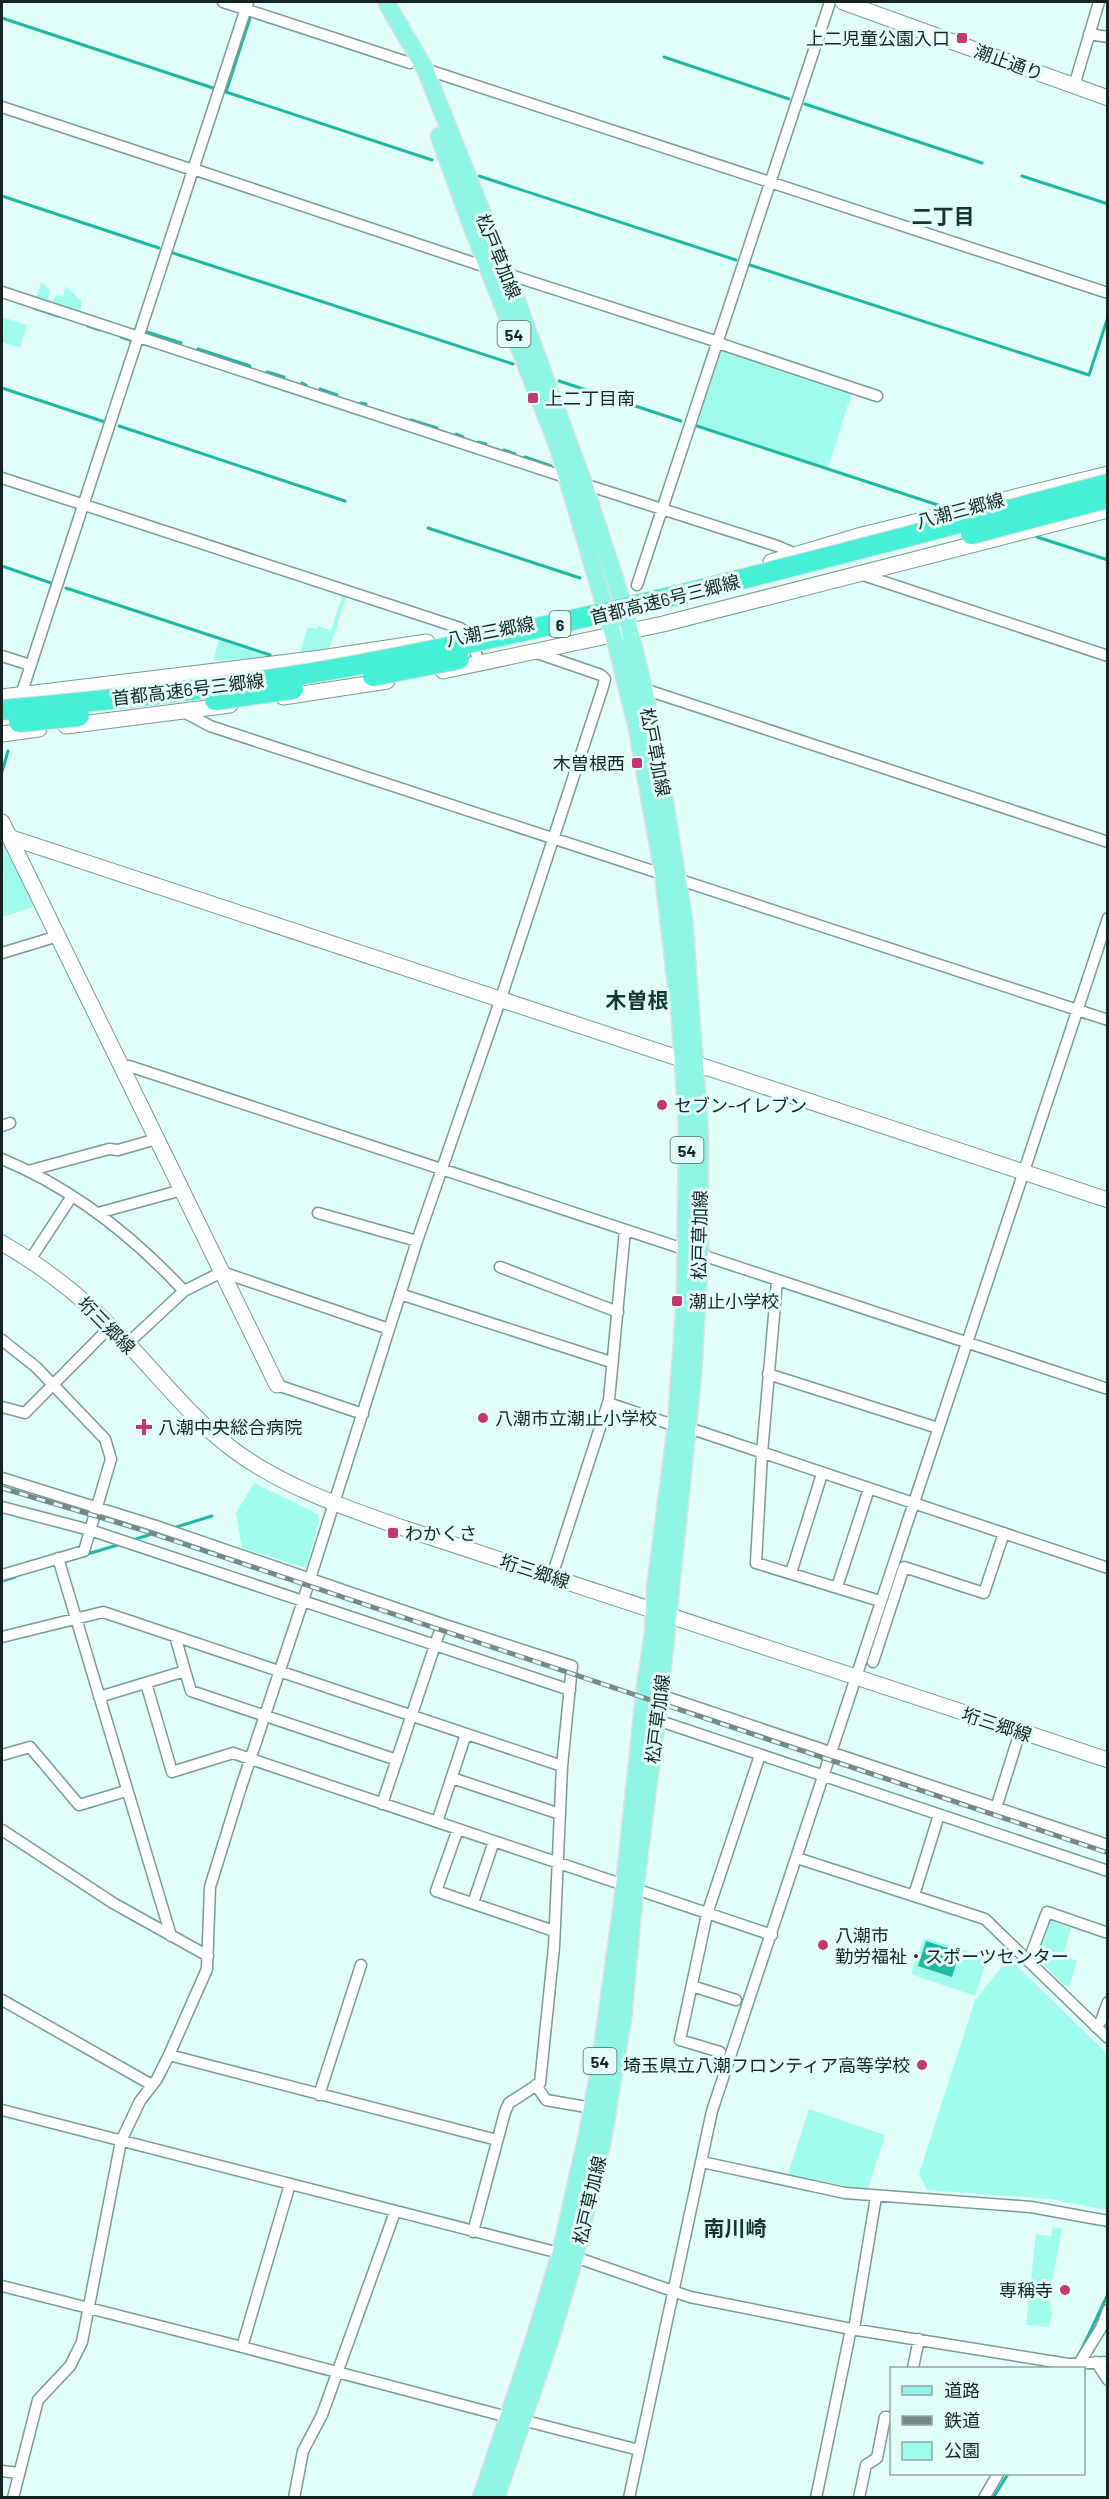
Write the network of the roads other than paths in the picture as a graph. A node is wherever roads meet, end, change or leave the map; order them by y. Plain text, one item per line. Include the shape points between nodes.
1 (223, 2) edge
2 (830, 2) edge
3 (843, 2) edge
4 (1099, 2) edge
5 (386, 3) edge
6 (247, 5) edge
7 (1089, 34) junction
8 (1107, 37) edge
9 (418, 66) junction
10 (1074, 86) junction
11 (1107, 98) edge
12 (2, 107) edge
13 (193, 170) junction
14 (770, 181) junction
15 (488, 267) junction
16 (507, 274) junction
17 (2, 292) edge
18 (1107, 293) edge
19 (139, 336) junction
20 (718, 343) junction
21 (877, 396) dead end
22 (1107, 474) edge
23 (2, 478) edge
24 (576, 482) junction
25 (1107, 484) edge
26 (1107, 498) edge
27 (84, 504) junction
28 (662, 510) junction
29 (1107, 510) edge
30 (798, 555) junction
31 (857, 573) junction
32 (637, 585) dead end
33 (811, 585) junction
34 (618, 619) junction
35 (470, 636) junction
36 (537, 653) junction
37 (2, 656) edge
38 (1107, 656) edge
39 (30, 665) junction
40 (480, 665) junction
41 (110, 684) junction
42 (644, 689) junction
43 (21, 695) junction
44 (2, 697) edge
45 (2, 710) edge
46 (184, 712) junction
47 (2, 723) edge
48 (2, 734) edge
49 (2, 822) edge
50 (9, 837) junction
51 (553, 838) junction
52 (1107, 842) edge
53 (670, 876) junction
54 (1107, 918) edge
55 (58, 936) junction
56 (2, 953) edge
57 (500, 1001) junction
58 (1077, 1010) junction
59 (1107, 1020) edge
60 (690, 1062) junction
61 (122, 1070) junction
62 (157, 1139) junction
63 (2, 1159) edge
64 (441, 1169) junction
65 (28, 1172) junction
66 (1023, 1173) junction
67 (182, 1190) junction
68 (72, 1196) junction
69 (1107, 1200) edge
70 (98, 1213) junction
71 (318, 1213) dead end
72 (625, 1230) junction
73 (417, 1241) junction
74 (2, 1243) edge
75 (693, 1253) junction
76 (30, 1260) junction
77 (500, 1267) dead end
78 (222, 1272) junction
79 (777, 1281) junction
80 (184, 1291) junction
81 (400, 1294) junction
82 (618, 1312) junction
83 (110, 1327) junction
84 (389, 1329) junction
85 (2, 1340) edge
86 (967, 1342) junction
87 (127, 1344) junction
88 (611, 1362) junction
89 (768, 1374) junction
90 (54, 1385) junction
91 (277, 1385) joint
92 (1107, 1389) edge
93 (608, 1403) junction
94 (2, 1407) edge
95 (363, 1413) junction
96 (682, 1427) junction
97 (938, 1428) junction
98 (762, 1453) junction
99 (822, 1474) junction
100 (2, 1478) edge
101 (869, 1489) junction
102 (333, 1503) junction
103 (913, 1503) junction
104 (2, 1507) edge
105 (97, 1508) junction
106 (90, 1530) junction
107 (1004, 1533) junction
108 (60, 1563) junction
109 (898, 1565) junction
110 (1107, 1568) edge
111 (791, 1573) junction
112 (2, 1575) edge
113 (552, 1576) junction
114 (310, 1577) junction
115 (837, 1587) junction
116 (303, 1601) junction
117 (880, 1601) junction
118 (661, 1613) junction
119 (76, 1618) junction
120 (442, 1624) junction
121 (175, 1635) junction
122 (2, 1637) edge
123 (435, 1646) junction
124 (873, 1662) dead end
125 (185, 1671) junction
126 (279, 1672) junction
127 (856, 1678) junction
128 (146, 1683) junction
129 (570, 1690) junction
130 (660, 1695) junction
131 (99, 1697) junction
132 (266, 1716) junction
133 (411, 1716) junction
134 (657, 1720) junction
135 (1020, 1732) junction
136 (466, 1734) junction
137 (831, 1752) junction
138 (2, 1755) edge
139 (760, 1755) junction
140 (251, 1758) junction
141 (397, 1760) junction
142 (1107, 1760) edge
143 (562, 1766) junction
144 (825, 1775) junction
145 (452, 1778) junction
146 (126, 1791) junction
147 (382, 1804) junction
148 (996, 1808) junction
149 (560, 1814) junction
150 (939, 1815) junction
151 (437, 1822) junction
152 (458, 1829) junction
153 (2, 1830) edge
154 (494, 1841) junction
155 (1107, 1845) edge
156 (797, 1858) junction
157 (558, 1863) junction
158 (1107, 1871) edge
159 (629, 1888) junction
160 (914, 1895) junction
161 (472, 1903) junction
162 (707, 1914) junction
163 (554, 1931) junction
164 (1107, 1933) edge
165 (772, 1935) junction
166 (171, 1936) junction
167 (208, 1956) junction
168 (1029, 1960) junction
169 (361, 1965) dead end
170 (692, 1986) junction
171 (2, 2000) edge
172 (736, 2000) dead end
173 (1107, 2002) edge
174 (1096, 2027) junction
175 (1107, 2038) edge
176 (720, 2052) dead end
177 (169, 2055) junction
178 (152, 2085) junction
179 (536, 2085) junction
180 (319, 2095) junction
181 (592, 2108) junction
182 (2, 2110) edge
183 (498, 2140) junction
184 (121, 2141) junction
185 (702, 2162) junction
186 (290, 2184) junction
187 (876, 2197) junction
188 (395, 2212) junction
189 (1107, 2221) edge
190 (473, 2232) junction
191 (568, 2255) junction
192 (2, 2286) edge
193 (674, 2293) junction
194 (89, 2308) junction
195 (1107, 2310) edge
196 (852, 2329) junction
197 (919, 2339) junction
198 (242, 2347) junction
199 (1080, 2362) junction
200 (1102, 2362) edge
201 (1067, 2366) edge
202 (913, 2367) edge
203 (338, 2372) junction
204 (1107, 2380) edge
205 (890, 2418) edge
206 (515, 2419) junction
207 (639, 2450) junction
208 (2, 2471) edge
209 (18, 2474) junction
210 (997, 2475) edge
211 (13, 2498) edge
212 (294, 2498) edge
213 (481, 2498) edge
214 (496, 2498) edge
215 (629, 2498) edge
216 (816, 2498) edge
217 (859, 2498) edge
218 (984, 2498) edge

1 - 6 street
2 - 14 street
3 - 10 street, 潮止通り
4 - 7 street
5 - 9 main road, 松戸草加線 / 54
6 - 9 street
6 - 13 street
7 - 8 street
7 - 10 street
9 - 14 street
9 - 15 main road, 松戸草加線 / 54
9 - 16 main road, 松戸草加線 / 54
10 - 11 street, 潮止通り
12 - 13 street
13 - 15 street
13 - 19 street
14 - 18 street
14 - 20 street
15 - 16 street
15 - 24 main road, 松戸草加線 / 54
16 - 20 street
16 - 24 main road, 松戸草加線 / 54
17 - 19 street
19 - 24 street
19 - 27 street
20 - 21 street
20 - 28 street
22 - 30 street, 八潮三郷線 via 862,535
23 - 27 street
24 - 28 street
24 - 34 main road, 松戸草加線 / 54
25 - 45 highway, 首都高速6号三郷線 / 6, bridge via 709,588 498,638 247,682
26 - 47 highway, 首都高速6号三郷線 / 6, bridge via 741,594 491,653 249,696
27 - 35 street via 460,628
27 - 39 street
28 - 30 street
28 - 32 street
29 - 31 street, 八潮三郷線
30 - 33 street
30 - 34 street, 八潮三郷線
31 - 33 street, 八潮三郷線
31 - 38 street
33 - 34 street, 八潮三郷線 via 764,597
34 - 35 street, 八潮三郷線
34 - 36 street, 八潮三郷線
34 - 42 main road, 松戸草加線 / 54
34 - 53 main road, 松戸草加線 / 54 via 637,729
35 - 40 street
35 - 41 street, 八潮三郷線
36 - 40 street, 八潮三郷線
36 - 51 street via 602,675 605,680
37 - 39 street
39 - 43 street
40 - 46 street, 八潮三郷線
41 - 43 street, 八潮三郷線
41 - 46 street via 136,695 160,698
42 - 52 street
42 - 53 main road, 松戸草加線 / 54
43 - 44 street, 八潮三郷線
46 - 48 street, 八潮三郷線
46 - 51 street via 210,726
49 - 50 street
50 - 55 street
50 - 57 street
51 - 53 street
51 - 57 street
53 - 58 street
53 - 60 main road, 松戸草加線 / 54 via 671,930
54 - 58 street
55 - 56 street
55 - 61 street
57 - 60 street
57 - 64 street
58 - 59 street
58 - 66 street
60 - 66 street
60 - 75 main road, 松戸草加線 / 54 via 687,1124
61 - 62 street
61 - 64 street via 129,1066
62 - 65 street
62 - 67 street
63 - 65 street
64 - 72 street
64 - 73 street
65 - 68 street
66 - 69 street
66 - 86 street
67 - 70 street
67 - 78 street
68 - 70 street
68 - 76 street
70 - 80 street
71 - 73 street
72 - 75 street
72 - 82 street
73 - 81 street
74 - 76 street, 垳三郷線
75 - 79 street
75 - 96 main road, 松戸草加線 / 54 via 684,1328
76 - 83 street, 垳三郷線 via 59,1280
77 - 82 street
78 - 80 street
78 - 84 street
78 - 91 street
79 - 86 street
79 - 89 street
80 - 87 street
81 - 84 street
81 - 88 street
82 - 88 street
83 - 87 street, 垳三郷線
83 - 90 street
84 - 95 street
85 - 90 street
86 - 92 street
86 - 97 street
87 - 102 street, 垳三郷線 via 196,1417 235,1451 294,1486
88 - 93 street
89 - 97 street
89 - 98 street
90 - 94 street via 25,1413
90 - 105 street via 105,1439 111,1459
91 - 95 street
93 - 96 street
93 - 113 street
95 - 102 street
96 - 98 street
96 - 118 main road, 松戸草加線 / 54
97 - 103 street
98 - 99 street
98 - 111 street via 756,1563
99 - 101 street
99 - 111 street
100 - 105 street
101 - 103 street
101 - 115 street
102 - 113 street, 垳三郷線
102 - 114 street
103 - 107 street
103 - 109 street
104 - 106 street
105 - 106 street
105 - 114 street
106 - 108 street via 84,1551
106 - 116 street
107 - 109 street via 984,1593
107 - 110 street
108 - 112 street
108 - 119 street
109 - 117 street
109 - 124 street
111 - 115 street
113 - 118 street, 垳三郷線
114 - 116 street
114 - 120 street
115 - 117 street
116 - 123 street
116 - 126 street
117 - 127 street
118 - 127 street, 垳三郷線
118 - 130 main road, 松戸草加線 / 54
118 - 159 main road, 松戸草加線 / 54 via 653,1633
119 - 121 street via 103,1611
119 - 122 street
119 - 131 street
120 - 123 street
120 - 129 street via 572,1666
121 - 125 street
121 - 126 street
123 - 129 street
123 - 133 street
125 - 128 street
125 - 132 street via 191,1691
126 - 132 street
126 - 133 street
127 - 135 street, 垳三郷線
127 - 137 street
128 - 131 street
128 - 140 street via 172,1772 233,1753
129 - 143 street
130 - 134 main road, 松戸草加線 / 54
130 - 137 street
131 - 146 street
132 - 140 street
132 - 141 street
133 - 136 street
133 - 141 street
134 - 139 street
134 - 159 main road, 松戸草加線 / 54
135 - 142 street, 垳三郷線
135 - 148 street
136 - 143 street
136 - 145 street
137 - 144 street
137 - 148 street
138 - 146 street via 30,1747 79,1805
139 - 144 street
139 - 162 street
140 - 147 street
140 - 167 street via 210,1887
141 - 147 street
143 - 149 street
144 - 150 street
144 - 156 street
145 - 149 street
145 - 151 street
146 - 166 street
147 - 151 street
148 - 155 street
149 - 157 street
150 - 158 street
150 - 160 street
151 - 152 street
152 - 154 street
152 - 161 street via 436,1891
153 - 166 street
154 - 157 street
154 - 161 street
156 - 160 street
156 - 165 street
157 - 159 street
157 - 163 street
159 - 162 street
159 - 181 main road, 松戸草加線 / 54
159 - 191 main road, 松戸草加線 / 54 via 623,2018 615,2072 601,2150
160 - 168 street via 986,1919
161 - 163 street
162 - 165 street
162 - 170 street
163 - 179 street via 540,2083
164 - 168 street via 1047,1912
165 - 185 street via 712,2111
166 - 167 street
167 - 177 street via 204,1976
168 - 174 street
169 - 180 street
170 - 172 street
170 - 176 street via 680,2040
171 - 178 street
173 - 174 street
174 - 175 street
177 - 178 street
177 - 180 street
178 - 184 street
179 - 181 street via 546,2100
179 - 183 street via 509,2103
180 - 183 street
181 - 191 main road, 松戸草加線 / 54
182 - 184 street
183 - 190 street
184 - 186 street
184 - 194 street
185 - 187 street
185 - 193 street
186 - 188 street
186 - 198 street
187 - 189 street via 1031,2207
187 - 196 street
188 - 190 street
188 - 203 street
190 - 191 street
191 - 193 street
191 - 206 main road, 松戸草加線 / 54
192 - 194 street
193 - 196 street
193 - 207 street
194 - 198 street
194 - 209 street via 76,2358 38,2400
195 - 199 street
196 - 197 street
196 - 216 street
197 - 201 street
197 - 202 street
198 - 203 street
199 - 200 street
199 - 201 street
200 - 204 street
203 - 206 street
203 - 212 street via 318,2427 303,2451
205 - 217 street via 885,2417 877,2458 866,2466
206 - 207 street
206 - 213 main road, 松戸草加線 / 54
206 - 214 main road, 松戸草加線 / 54
207 - 215 street
208 - 209 street
209 - 211 street
210 - 218 street

